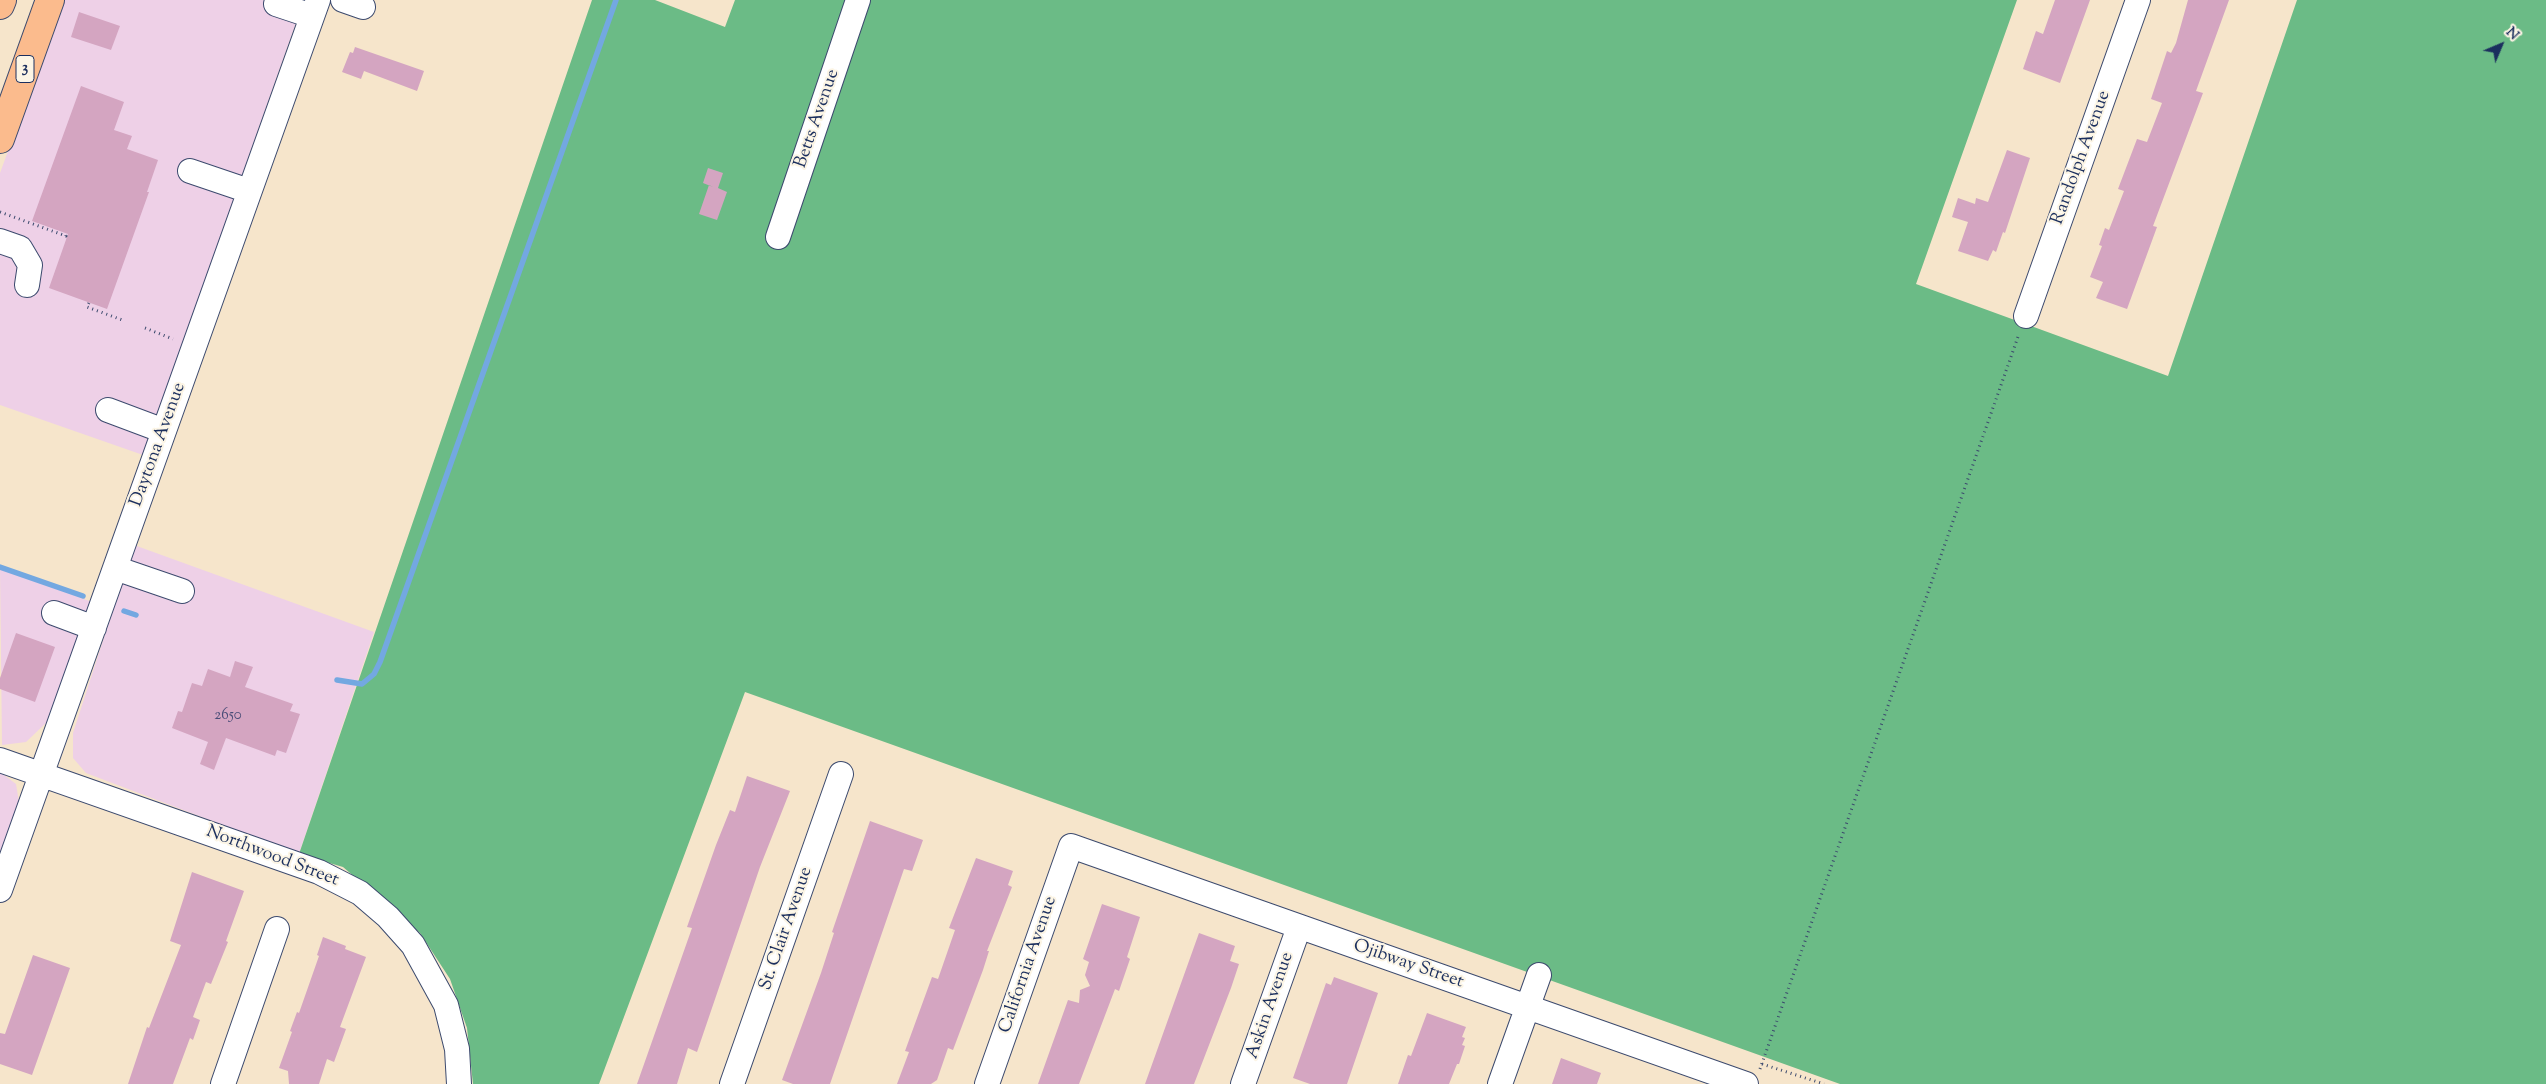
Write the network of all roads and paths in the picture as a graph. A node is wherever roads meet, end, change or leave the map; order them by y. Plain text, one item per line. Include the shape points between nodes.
1 (2, 0) edge
2 (50, 0) edge
3 (858, 0) edge
4 (2138, 0) edge
5 (276, 4) dead end
6 (0, 5) edge
7 (315, 8) edge
8 (0, 138) edge
9 (190, 171) dead end
10 (250, 191) junction
11 (0, 212) edge
12 (66, 233) dead end
13 (778, 237) dead end
14 (0, 241) edge
15 (27, 285) dead end
16 (89, 302) dead end
17 (125, 321) dead end
18 (2023, 325) joint
19 (144, 328) dead end
20 (173, 339) dead end
21 (108, 410) dead end
22 (164, 430) junction
23 (115, 568) junction
24 (182, 591) dead end
25 (54, 613) dead end
26 (94, 628) junction
27 (0, 760) edge
28 (42, 774) junction
29 (841, 774) dead end
30 (1071, 846) joint
31 (0, 890) edge
32 (1299, 927) junction
33 (278, 929) dead end
34 (1538, 974) dead end
35 (1527, 1007) junction
36 (1762, 1064) junction
37 (1752, 1079) edge
38 (223, 1084) edge
39 (459, 1084) edge
40 (732, 1084) edge
41 (987, 1084) edge
42 (1243, 1084) edge
43 (1500, 1084) edge
44 (1824, 1084) edge

1 - 6 highway
2 - 8 highway, 3
3 - 13 street, Betts Avenue
4 - 18 street, Randolph Avenue
5 - 7 street
7 - 10 street, Daytona Avenue
9 - 10 street
10 - 22 street, Daytona Avenue
11 - 12 path via 66,236
14 - 15 street via 20,248 30,264
16 - 17 path via 87,307
18 - 36 path
19 - 20 path
21 - 22 street
22 - 23 street, Daytona Avenue
23 - 24 street
23 - 26 street, Daytona Avenue
25 - 26 street
26 - 28 street, Daytona Avenue
27 - 28 street, Northwood Street
28 - 31 street, Daytona Avenue
28 - 39 street, Northwood Street via 319,872 360,893 413,945 446,1004 457,1049
29 - 40 street, St. Clair Avenue
30 - 32 street, Ojibway Street
30 - 41 street, California Avenue
32 - 35 street, Ojibway Street
32 - 42 street, Askin Avenue
33 - 38 street
34 - 35 street
35 - 37 street, Ojibway Street
35 - 43 street
36 - 37 path
36 - 44 path

